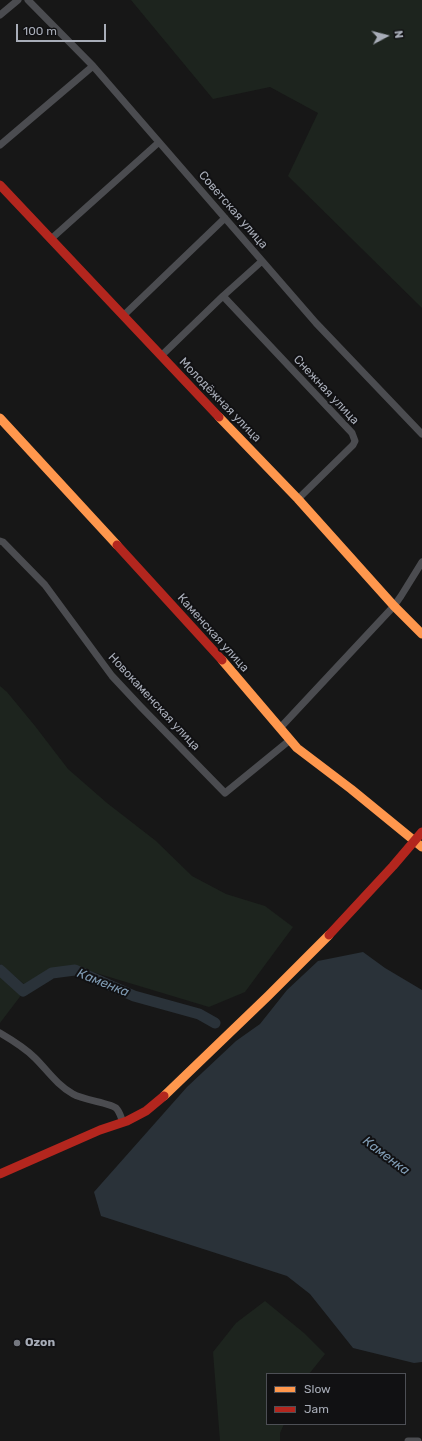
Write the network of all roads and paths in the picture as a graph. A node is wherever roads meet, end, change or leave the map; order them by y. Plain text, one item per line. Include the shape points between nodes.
1 (18, 0) edge
2 (28, 0) edge
3 (0, 15) edge
4 (93, 66) junction
5 (158, 143) junction
6 (0, 145) edge
7 (0, 185) edge
8 (225, 218) junction
9 (51, 240) junction
10 (262, 261) junction
11 (222, 296) junction
12 (124, 315) junction
13 (161, 356) junction
14 (0, 418) edge
15 (422, 434) edge
16 (298, 499) junction
17 (0, 541) edge
18 (422, 562) edge
19 (394, 606) junction
20 (422, 634) edge
21 (280, 728) junction
22 (290, 740) junction
23 (422, 832) edge
24 (414, 841) junction
25 (422, 847) edge
26 (0, 1033) edge
27 (123, 1122) junction
28 (0, 1174) edge
29 (408, 1441) edge
30 (418, 1441) edge

1 - 3 street
2 - 4 street, Советская улица
4 - 5 street, Советская улица
4 - 6 street
5 - 8 street, Советская улица
5 - 9 street
7 - 9 street, Молодёжная улица
8 - 10 street, Советская улица
8 - 12 street
9 - 12 street, Молодёжная улица
10 - 11 street
10 - 15 street, Советская улица via 316,323
11 - 13 street
11 - 16 street, Снежная улица via 352,433 355,441
12 - 13 street, Молодёжная улица
13 - 16 street, Молодёжная улица
14 - 21 street, Каменская улица via 212,648
16 - 19 street, Молодёжная улица
17 - 22 street, Новокаменская улица via 45,585 112,676 225,793
18 - 19 street
19 - 20 street, Молодёжная улица
19 - 21 street
21 - 22 street, Каменская улица
22 - 24 street, Каменская улица
23 - 24 street
24 - 25 street, Каменская улица
24 - 27 street via 321,946 171,1090 146,1111
26 - 27 street via 35,1057 58,1083 74,1095 113,1106 118,1110
27 - 28 street
29 - 30 street

